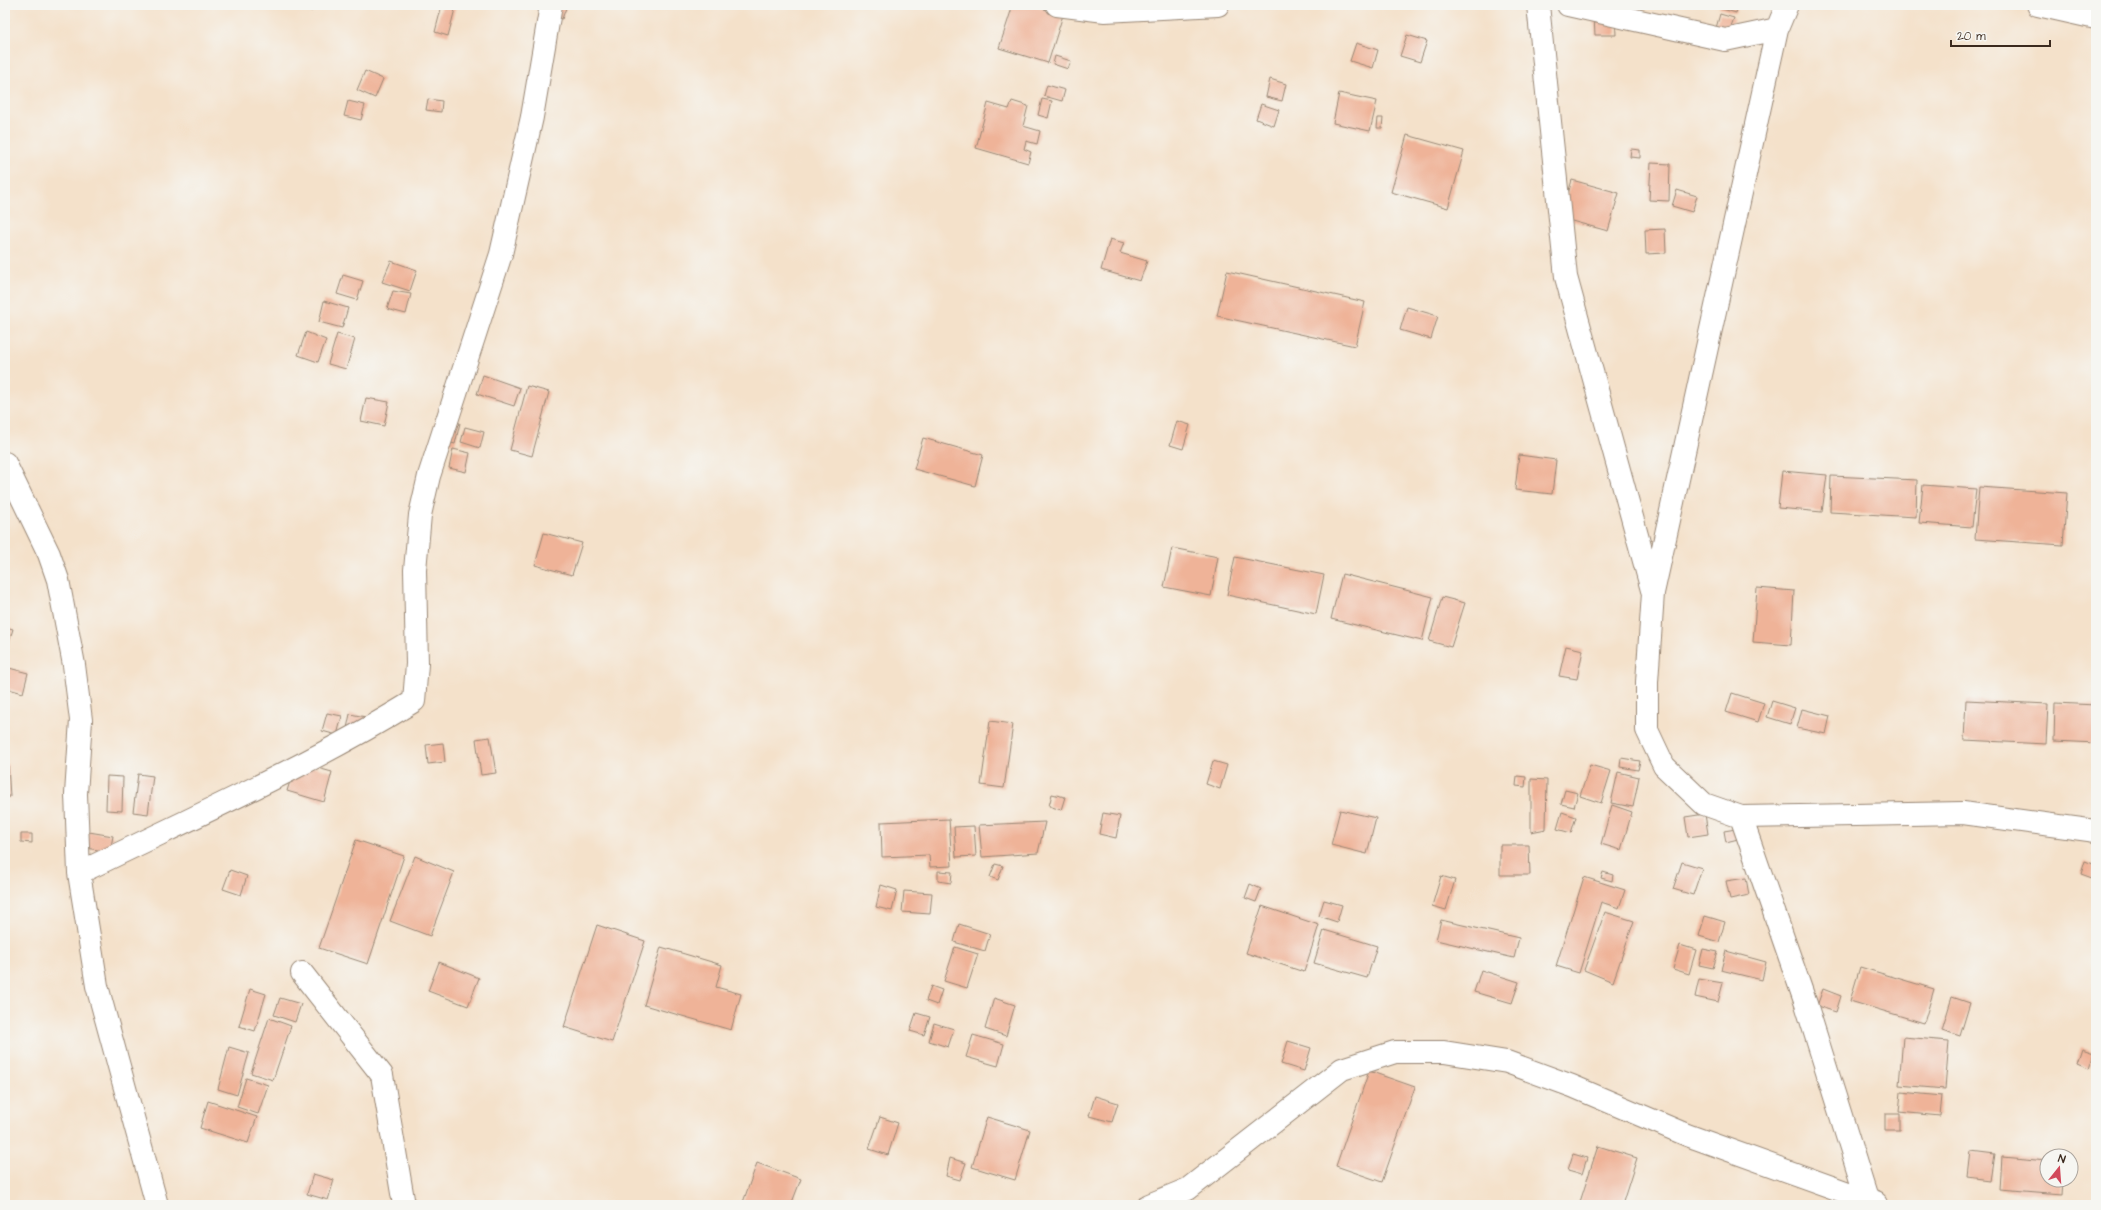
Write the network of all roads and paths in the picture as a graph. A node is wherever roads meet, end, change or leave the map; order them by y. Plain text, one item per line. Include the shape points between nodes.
1 (551, 5) edge
2 (1057, 5) edge
3 (1218, 5) edge
4 (1538, 5) edge
5 (1568, 5) edge
6 (1787, 5) edge
7 (2038, 5) edge
8 (2096, 18) edge
9 (1777, 29) junction
10 (5, 463) edge
11 (1653, 593) junction
12 (1741, 817) junction
13 (2096, 831) edge
14 (79, 873) junction
15 (302, 973) dead end
16 (1873, 1202) edge
17 (157, 1205) edge
18 (404, 1205) edge
19 (1149, 1205) edge

1 - 14 street via 532,117 501,254 429,476 420,515 415,570 417,664 414,701 387,718 280,774
2 - 3 street via 1105,11
4 - 11 street via 1566,277
5 - 9 street via 1725,40
6 - 9 street
7 - 8 street
9 - 11 street
10 - 14 street via 49,554 58,580 74,665 81,720 76,794
11 - 12 street via 1647,730 1664,766 1704,804
12 - 13 street via 1963,813
12 - 16 street
14 - 17 street via 97,986
15 - 18 street via 382,1075
16 - 19 street via 1687,1135 1572,1086 1506,1062 1444,1052 1395,1052 1342,1069 1188,1189

